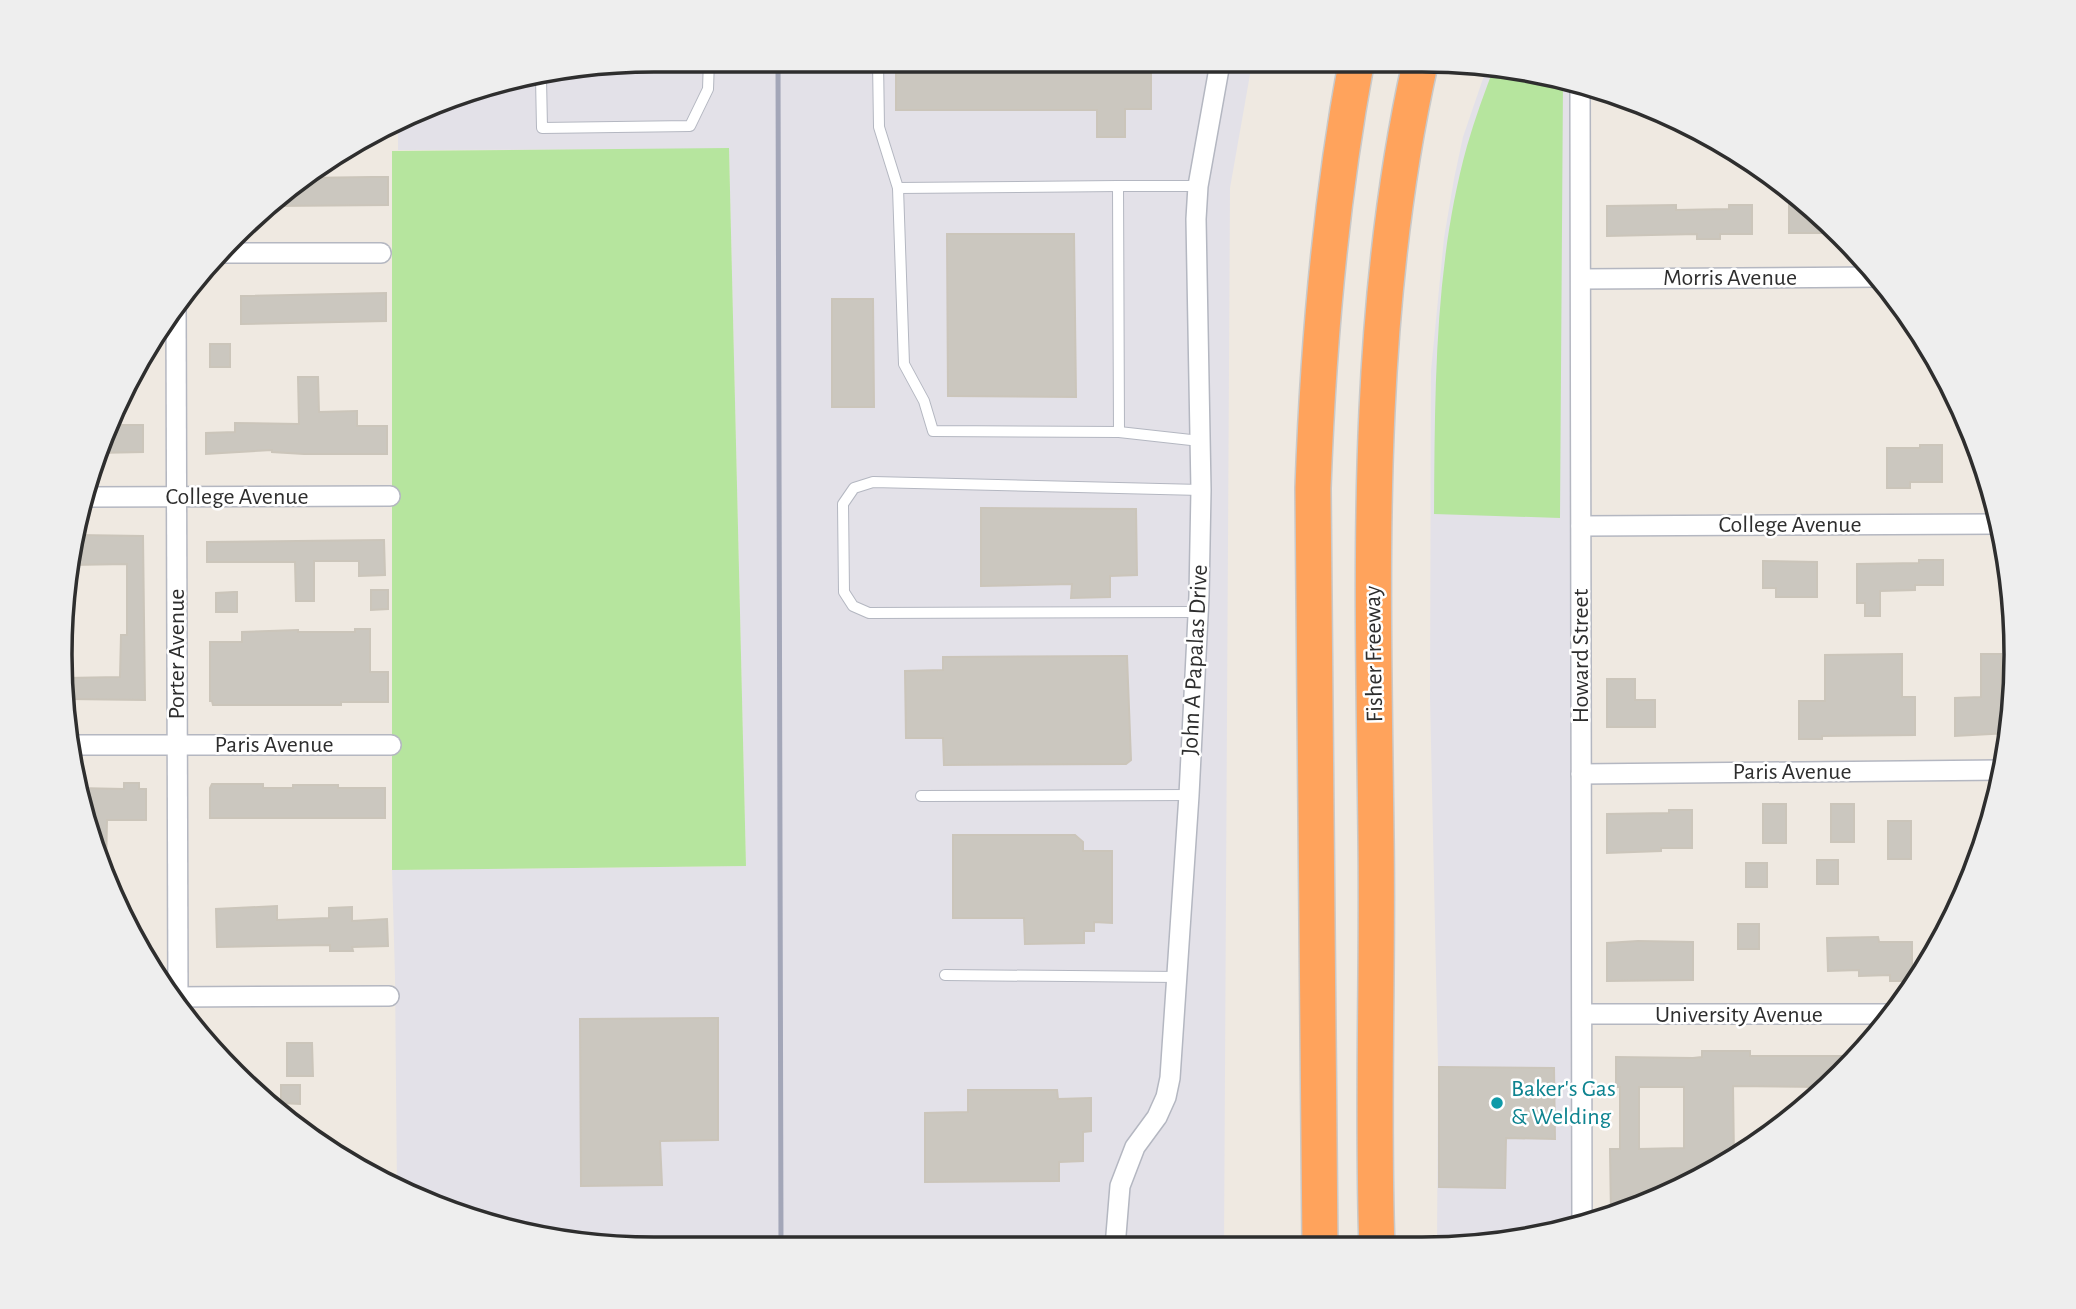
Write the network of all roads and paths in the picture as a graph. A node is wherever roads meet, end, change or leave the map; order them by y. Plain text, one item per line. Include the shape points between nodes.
1 (709, 72) edge
2 (878, 72) edge
3 (1218, 72) edge
4 (1355, 72) edge
5 (1418, 72) edge
6 (1428, 72) edge
7 (541, 83) edge
8 (1580, 94) edge
9 (1410, 106) junction
10 (1118, 186) junction
11 (1198, 186) junction
12 (898, 188) junction
13 (232, 253) edge
14 (381, 253) dead end
15 (1866, 277) edge
16 (1581, 279) junction
17 (176, 322) edge
18 (1119, 432) junction
19 (1200, 440) junction
20 (1201, 490) junction
21 (390, 496) dead end
22 (94, 497) edge
23 (177, 497) junction
24 (1989, 524) edge
25 (1581, 526) junction
26 (1198, 612) junction
27 (79, 745) edge
28 (177, 745) junction
29 (391, 745) dead end
30 (1992, 771) edge
31 (1581, 774) junction
32 (1189, 795) junction
33 (920, 796) dead end
34 (945, 975) dead end
35 (1178, 977) junction
36 (176, 987) edge
37 (389, 996) dead end
38 (185, 1000) edge
39 (1583, 1014) junction
40 (1880, 1014) edge
41 (1583, 1214) edge
42 (1116, 1237) edge
43 (1320, 1237) edge
44 (1377, 1237) edge

1 - 7 lane via 708,89 690,126 542,128
2 - 12 lane via 879,127
3 - 11 street, John A Papalas Drive
4 - 43 highway via 1324,288 1314,474
5 - 9 highway, Fisher Freeway
6 - 9 highway
8 - 16 street, Howard Street
9 - 44 highway, Fisher Freeway via 1386,282 1374,438
10 - 11 lane
10 - 12 lane
10 - 18 lane
11 - 19 street, John A Papalas Drive
12 - 18 lane via 904,364 924,401 933,431
13 - 14 street
15 - 16 street, Morris Avenue
16 - 25 street, Howard Street
17 - 23 street, Porter Avenue
18 - 19 lane
19 - 20 street, John A Papalas Drive
20 - 26 street, John A Papalas Drive
20 - 26 lane via 873,482 854,488 844,504 844,592 853,606 869,613
21 - 23 street, College Avenue
22 - 23 street, College Avenue
23 - 28 street, Porter Avenue
24 - 25 street, College Avenue
25 - 31 street, Howard Street
26 - 32 street, John A Papalas Drive
27 - 28 street, Paris Avenue
28 - 29 street, Paris Avenue
28 - 36 street, Porter Avenue
30 - 31 street, Paris Avenue
31 - 39 street, Howard Street
32 - 33 lane
32 - 35 street, John A Papalas Drive
34 - 35 lane
35 - 42 street, John A Papalas Drive via 1168,1088 1157,1117 1135,1147 1120,1186
37 - 38 street
39 - 40 street, University Avenue
39 - 41 street, Howard Street

